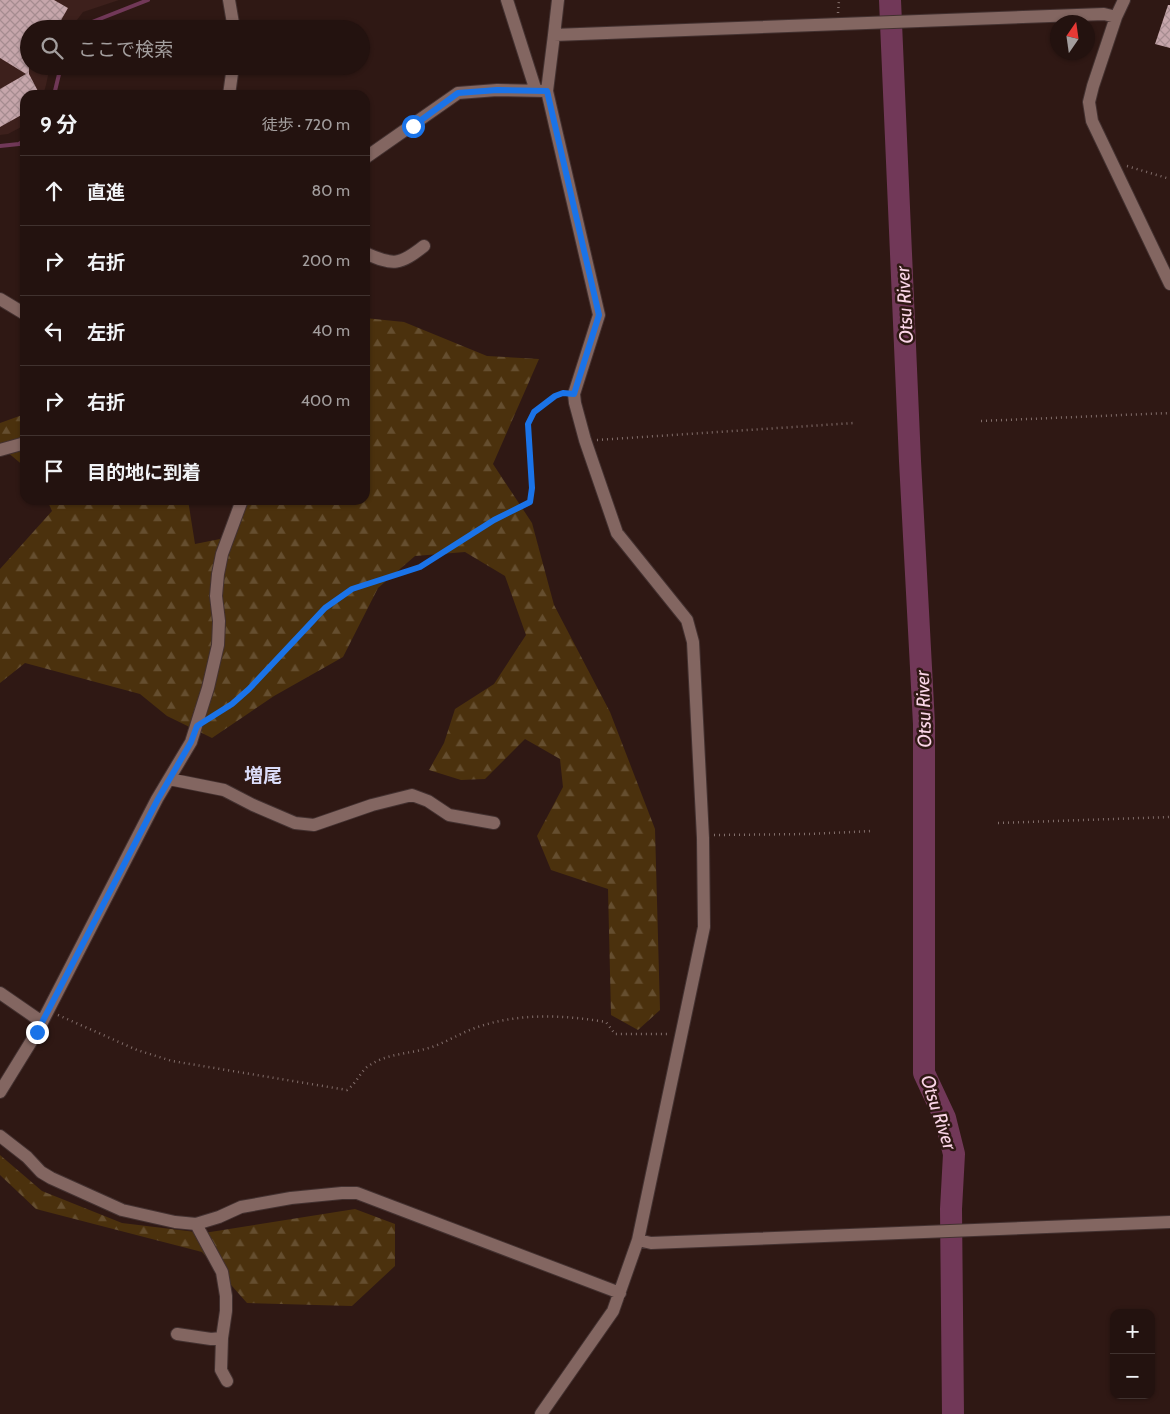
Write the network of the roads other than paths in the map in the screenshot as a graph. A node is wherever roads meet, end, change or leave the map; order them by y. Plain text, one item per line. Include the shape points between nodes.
1 (229, 0) edge
2 (507, 0) edge
3 (558, 0) edge
4 (1124, 0) edge
5 (1116, 17) junction
6 (232, 20) edge
7 (554, 35) junction
8 (232, 75) edge
9 (230, 90) edge
10 (542, 91) junction
11 (370, 155) edge
12 (424, 246) dead end
13 (370, 255) edge
14 (1170, 284) edge
15 (0, 299) edge
16 (20, 311) edge
17 (20, 444) edge
18 (0, 450) edge
19 (240, 505) edge
20 (169, 779) junction
21 (494, 823) dead end
22 (0, 993) edge
23 (44, 1016) junction
24 (0, 1092) edge
25 (0, 1136) edge
26 (1170, 1222) edge
27 (196, 1224) junction
28 (638, 1240) junction
29 (620, 1293) junction
30 (176, 1334) dead end
31 (222, 1338) junction
32 (227, 1380) dead end
33 (541, 1414) edge

1 - 6 street
2 - 10 street
3 - 7 street
4 - 5 street
5 - 7 street via 1104,14 960,18
5 - 14 street via 1089,102 1092,121
7 - 10 street
8 - 9 street
10 - 11 street via 458,93
10 - 28 street via 599,315 574,394 585,440 616,533 687,620 693,642 704,927
12 - 13 street via 407,259 391,263
15 - 16 street
17 - 18 street
19 - 20 street via 218,574 218,645 197,726
20 - 21 street via 224,790 295,823 314,825 412,795 449,815
20 - 23 street
22 - 23 street
23 - 24 street
25 - 27 street via 41,1172 122,1210
26 - 28 street via 651,1243
27 - 29 street via 241,1207 291,1198 357,1193
27 - 31 street via 222,1272 226,1296
28 - 29 street
29 - 33 street via 613,1311
30 - 31 street
31 - 32 street via 221,1370

